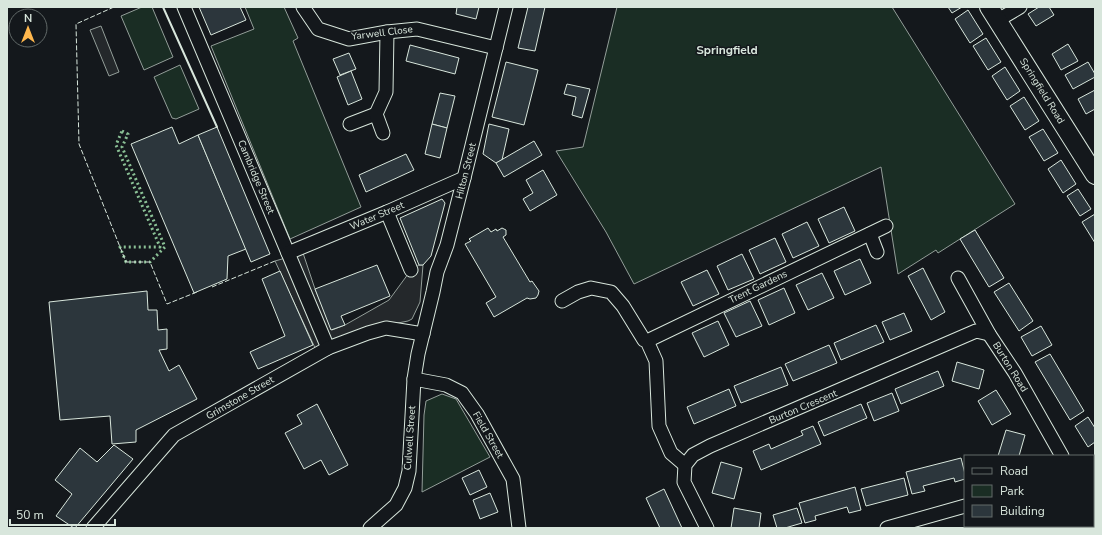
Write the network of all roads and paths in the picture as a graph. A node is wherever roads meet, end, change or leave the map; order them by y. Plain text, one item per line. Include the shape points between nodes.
1 (184, 7) edge
2 (303, 7) edge
3 (506, 7) edge
4 (1020, 7) edge
5 (994, 14) edge
6 (387, 32) junction
7 (496, 48) junction
8 (376, 114) junction
9 (350, 124) dead end
10 (383, 134) dead end
11 (1095, 175) edge
12 (464, 178) junction
13 (387, 212) junction
14 (886, 226) dead end
15 (870, 234) junction
16 (877, 252) dead end
17 (288, 253) junction
18 (411, 270) dead end
19 (958, 278) dead end
20 (562, 301) dead end
21 (423, 334) junction
22 (989, 334) junction
23 (647, 341) junction
24 (328, 348) junction
25 (414, 378) junction
26 (1061, 455) edge
27 (685, 465) junction
28 (964, 506) edge
29 (93, 528) edge
30 (370, 528) edge
31 (519, 528) edge
32 (706, 528) edge
33 (887, 528) edge

1 - 17 street, Cambridge Street
2 - 6 street, Yarwell Close via 318,29 349,39
3 - 7 street, Hilton Street
4 - 5 street
5 - 11 street, Springfield Road
6 - 7 street, Yarwell Close via 417,29
6 - 8 street via 386,92
7 - 12 street, Hilton Street
8 - 9 street
8 - 10 street
12 - 13 street, Water Street
12 - 21 street, Hilton Street via 447,245 436,272
13 - 17 street, Water Street
13 - 18 street
14 - 15 street, Trent Gardens
15 - 16 street
15 - 23 street, Trent Gardens
17 - 24 street, Cambridge Street
19 - 22 street, Burton Road
20 - 23 street via 591,288 611,292
21 - 24 street, Grimstone Street via 386,328
21 - 25 street, Culwell Street
22 - 26 street, Burton Road via 1015,373
22 - 27 street, Burton Crescent via 976,331 710,446 693,455
23 - 27 street via 656,361 659,426 671,453
24 - 29 street, Grimstone Street via 174,435
25 - 30 street, Culwell Street via 409,471 405,488 396,505
25 - 31 street, Field Street via 446,385 462,392 513,479
27 - 32 street via 684,482
28 - 33 street

